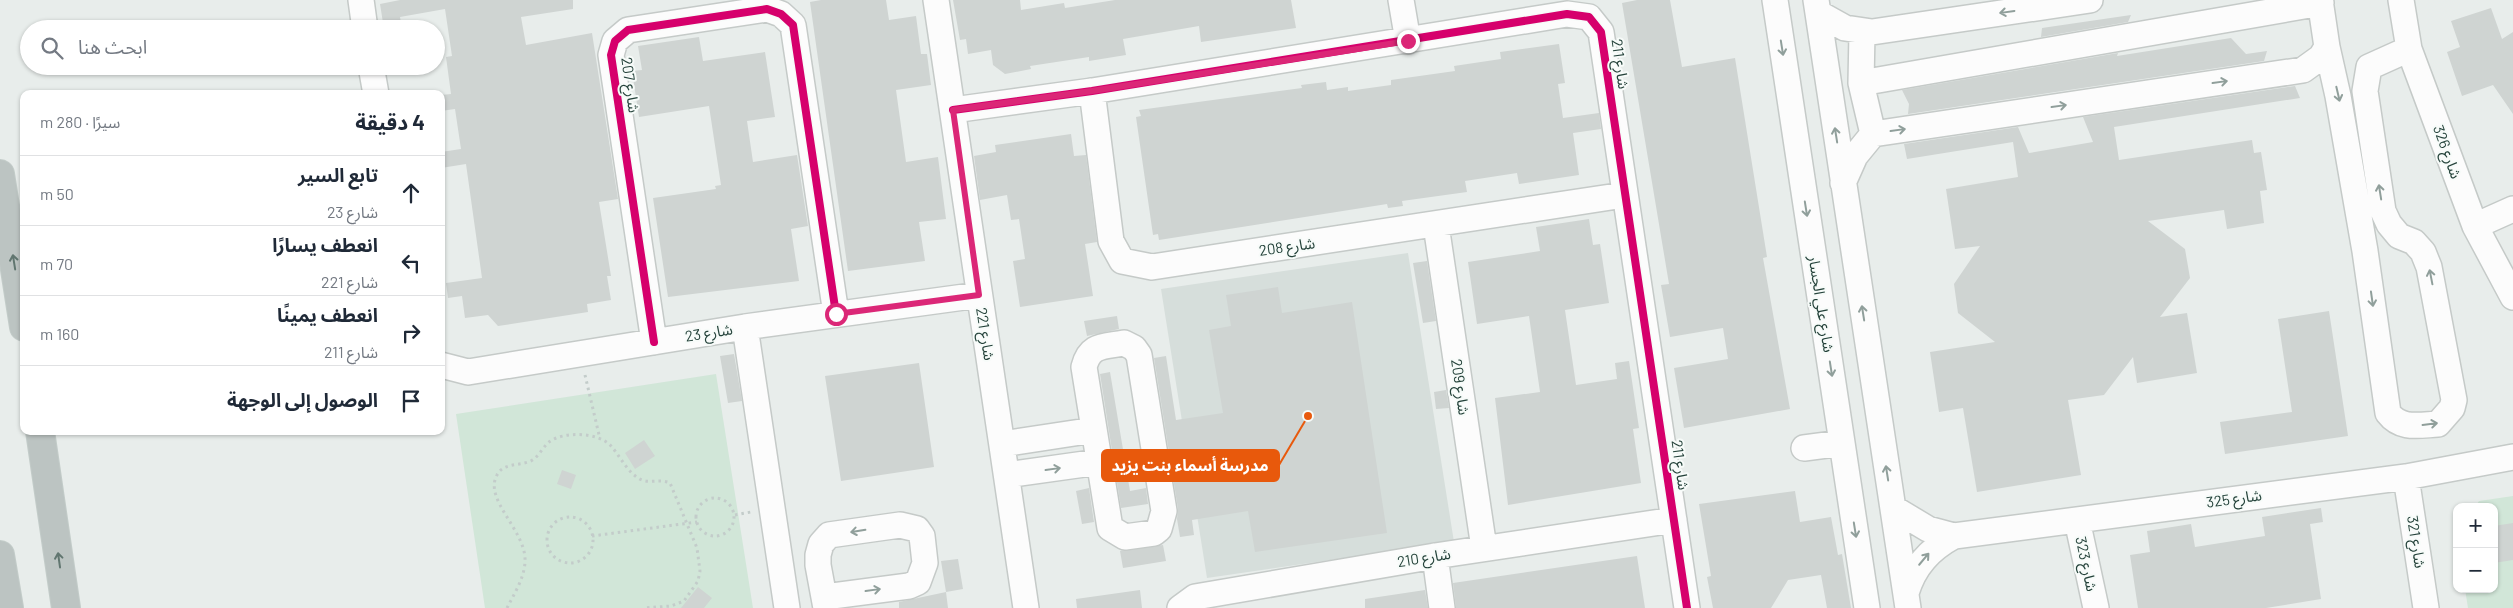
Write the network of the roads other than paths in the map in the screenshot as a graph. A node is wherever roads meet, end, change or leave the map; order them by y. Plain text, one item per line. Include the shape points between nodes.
1 (361, 0) edge
2 (936, 0) edge
3 (1401, 0) edge
4 (1774, 0) edge
5 (2090, 0) edge
6 (2401, 0) edge
7 (2321, 2) edge
8 (1816, 7) edge
9 (364, 20) edge
10 (1862, 32) junction
11 (1408, 41) junction
12 (2327, 47) junction
13 (2409, 49) junction
14 (373, 75) edge
15 (1861, 83) junction
16 (375, 90) edge
17 (1092, 91) junction
18 (953, 110) junction
19 (1873, 134) junction
20 (0, 174) edge
21 (1843, 183) junction
22 (1624, 196) junction
23 (2513, 209) edge
24 (1436, 225) junction
25 (2475, 226) junction
26 (2399, 236) junction
27 (2365, 250) junction
28 (979, 295) junction
29 (2513, 297) edge
30 (20, 302) edge
31 (836, 314) junction
32 (745, 327) junction
33 (654, 342) junction
34 (445, 366) edge
35 (1094, 430) junction
36 (41, 435) edge
37 (1842, 443) junction
38 (1002, 444) junction
39 (1804, 448) dead end
40 (2513, 457) edge
41 (1099, 462) junction
42 (1007, 475) junction
43 (2406, 477) junction
44 (1893, 508) junction
45 (1674, 520) junction
46 (2077, 520) junction
47 (1954, 536) junction
48 (1484, 548) junction
49 (0, 555) edge
50 (1436, 556) junction
51 (1907, 600) edge
52 (9, 608) edge
53 (66, 608) edge
54 (787, 608) edge
55 (1026, 608) edge
56 (1180, 608) edge
57 (1442, 608) edge
58 (1687, 608) edge
59 (1867, 608) edge
60 (2096, 608) edge
61 (2426, 608) edge

1 - 9 street
2 - 18 street, شارع 221
3 - 11 street
4 -> 37 street, شارع علي الجسار
5 -> 10 street
6 - 13 street, شارع 326
7 - 12 street
7 - 15 street
8 - 10 street via 1845,28
21 -> 8 street
10 - 15 street
11 - 17 street, شارع 211
11 - 22 street, شارع 211 via 1567,14 1589,17 1601,32
19 -> 12 street via 2303,70 2314,64
12 -> 27 street
13 - 25 street, شارع 326
26 -> 13 street via 2383,211 2365,91 2369,67
14 - 16 street
15 - 19 street
17 - 18 street, شارع 211
17 - 24 street, شارع 208 via 1111,241 1122,261 1152,267
18 - 28 street, شارع 221
19 - 21 street via 1855,156
30 -> 20 highway
44 -> 21 street
22 - 24 street, شارع 208
22 - 45 street, شارع 211
23 - 25 street
24 - 48 street, شارع 209
25 - 29 street, شارع 326
26 - 27 street
27 -> 26 street via 2388,413 2402,425 2438,424 2452,408 2454,400 2429,267 2424,252 2414,242
28 - 31 street, شارع 23
28 - 38 street, شارع 221
31 - 32 street, شارع 23
31 - 33 street, شارع 207 via 793,25 781,14 767,9 628,30 614,40 611,55
32 - 33 street, شارع 23
32 - 54 street
33 - 34 street, شارع 23 via 468,372
35 - 38 street
35 - 41 street
35 - 41 street via 1084,367 1087,356 1094,348 1124,343 1139,355 1164,511 1160,529 1154,533 1125,537 1110,528
53 -> 36 highway
37 - 39 street
37 -> 59 street, شارع علي الجسار
38 - 42 street, شارع 221
40 - 43 street, شارع 325
42 -> 41 street
42 - 55 street, شارع 221
43 - 46 street, شارع 325
43 - 61 street, شارع 321
44 - 47 street, شارع 325 via 1928,529
44 - 51 street
45 - 48 street, شارع 210
45 - 58 street, شارع 211
46 - 47 street, شارع 325
46 - 60 street, شارع 323
51 -> 47 street, شارع 325 via 1910,580 1923,558
48 - 50 street, شارع 210
49 - 52 highway
50 - 56 street, شارع 210 via 1195,597
50 - 57 street

